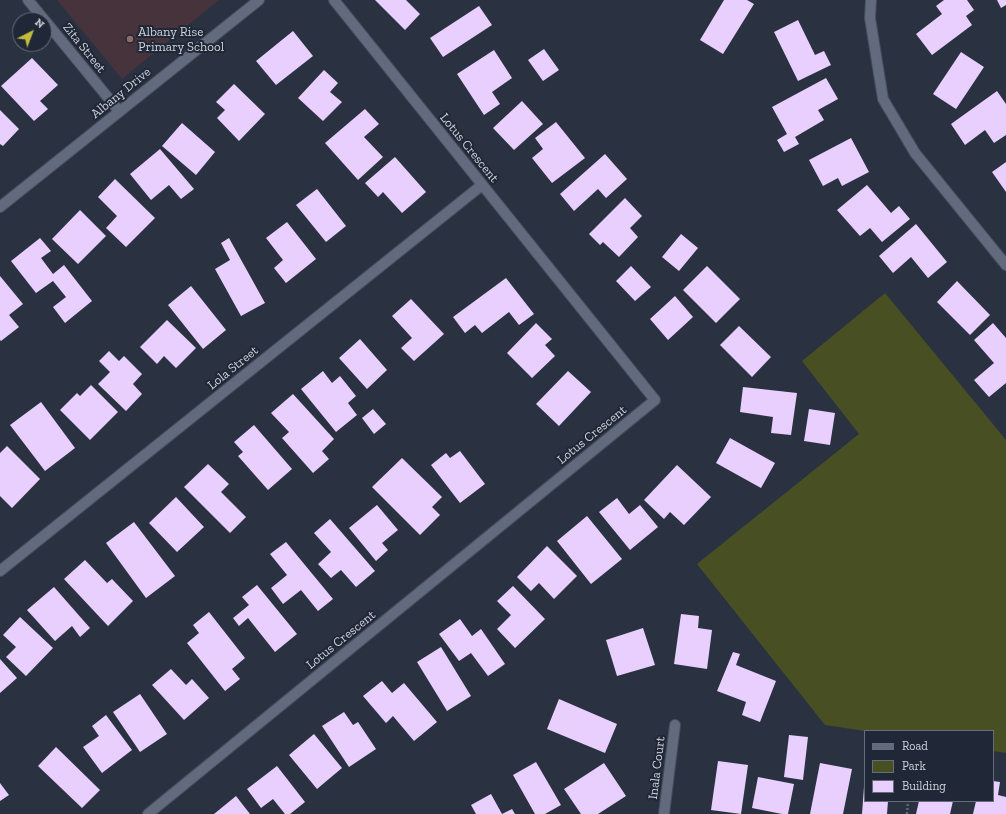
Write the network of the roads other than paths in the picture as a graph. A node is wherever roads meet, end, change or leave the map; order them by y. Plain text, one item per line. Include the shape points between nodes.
1 (28, 0) edge
2 (259, 0) edge
3 (334, 0) edge
4 (871, 0) edge
5 (119, 112) junction
6 (482, 185) junction
7 (0, 207) edge
8 (1006, 265) edge
9 (0, 571) edge
10 (675, 725) dead end
11 (148, 814) edge
12 (664, 814) edge

1 - 5 street, Zita Street
2 - 5 street, Albany Drive
3 - 6 street, Lotus Crescent
4 - 8 street via 870,18 883,99 915,153
5 - 7 street, Albany Drive
6 - 9 street, Lola Street
6 - 11 street, Lotus Crescent via 655,400
10 - 12 street, Inala Court

